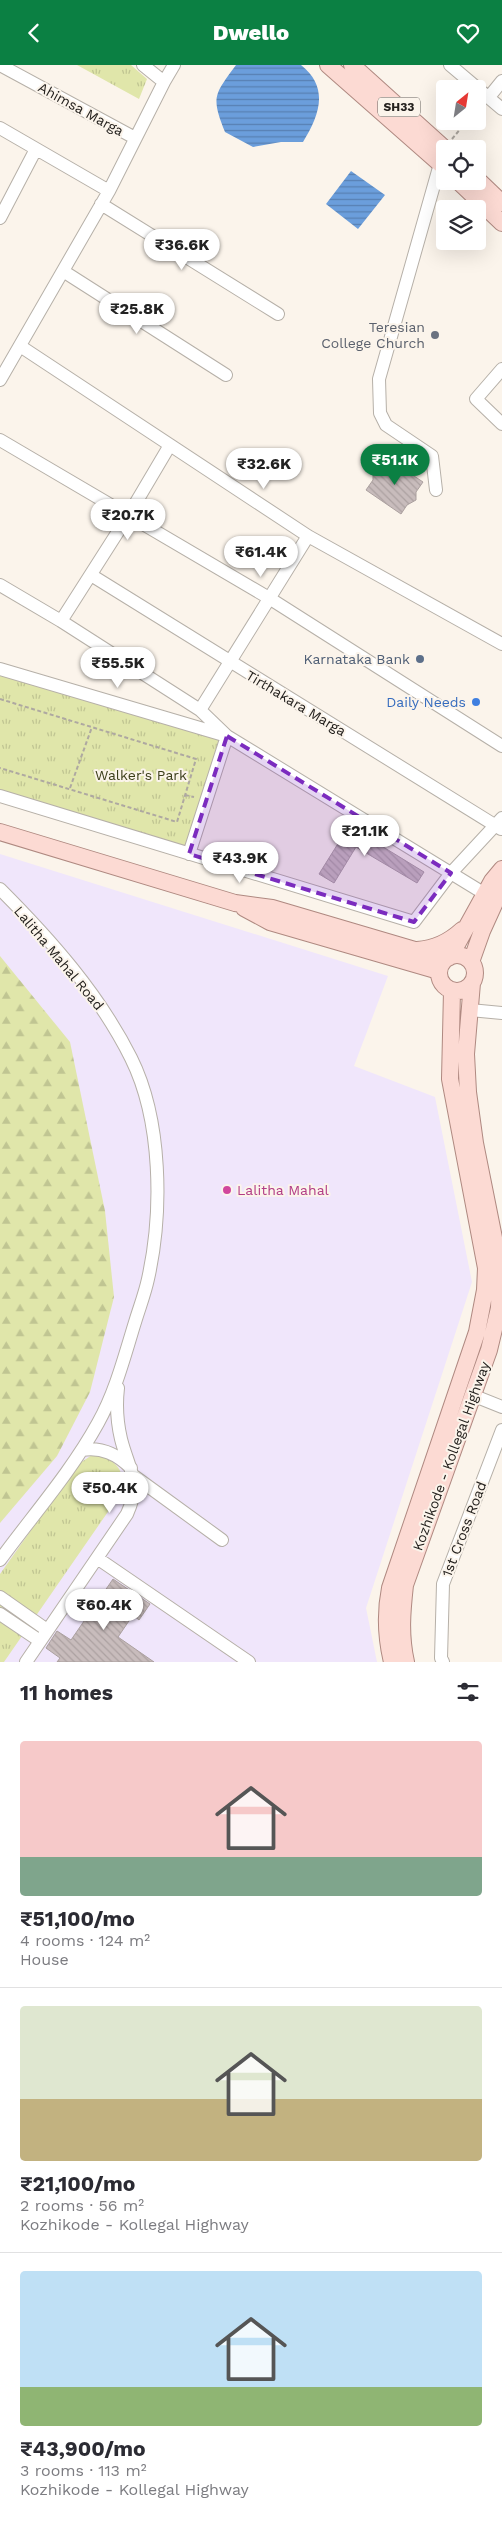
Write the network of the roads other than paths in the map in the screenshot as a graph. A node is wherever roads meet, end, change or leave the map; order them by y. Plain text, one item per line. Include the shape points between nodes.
1 (0, 65) edge
2 (143, 65) edge
3 (174, 65) edge
4 (450, 65) edge
5 (341, 68) edge
6 (164, 81) junction
7 (502, 81) edge
8 (489, 97) junction
9 (502, 109) edge
10 (0, 128) edge
11 (135, 138) junction
12 (36, 149) junction
13 (436, 151) edge
14 (436, 181) edge
15 (486, 188) edge
16 (467, 190) edge
17 (109, 191) junction
18 (502, 203) edge
19 (101, 204) junction
20 (0, 218) edge
21 (502, 223) edge
22 (63, 271) junction
23 (278, 314) dead end
24 (20, 346) junction
25 (502, 369) edge
26 (226, 375) dead end
27 (0, 381) edge
28 (502, 424) edge
29 (0, 441) edge
30 (170, 445) junction
31 (436, 490) dead end
32 (128, 515) junction
33 (308, 536) junction
34 (90, 575) junction
35 (0, 585) edge
36 (269, 598) junction
37 (60, 621) junction
38 (502, 645) edge
39 (228, 663) junction
40 (0, 669) edge
41 (200, 710) junction
42 (227, 737) junction
43 (502, 747) edge
44 (0, 796) edge
45 (500, 824) edge
46 (0, 832) edge
47 (189, 854) junction
48 (502, 869) edge
49 (451, 873) junction
50 (502, 887) edge
51 (0, 889) edge
52 (485, 893) junction
53 (235, 903) junction
54 (468, 925) junction
55 (414, 950) junction
56 (396, 960) junction
57 (444, 962) junction
58 (471, 962) junction
59 (472, 983) junction
60 (452, 991) junction
61 (470, 1010) junction
62 (502, 1013) edge
63 (451, 1024) junction
64 (485, 1224) junction
65 (501, 1268) edge
66 (498, 1332) edge
67 (119, 1376) junction
68 (472, 1395) junction
69 (502, 1407) edge
70 (502, 1430) edge
71 (82, 1450) junction
72 (133, 1472) junction
73 (222, 1540) dead end
74 (97, 1558) junction
75 (0, 1560) edge
76 (0, 1597) edge
77 (0, 1614) edge
78 (47, 1630) junction
79 (40, 1641) junction
80 (26, 1662) edge
81 (249, 1662) edge
82 (392, 1662) edge
83 (406, 1662) edge
84 (443, 1662) edge

1 - 11 street, Ahimsa Marga
2 - 6 street
3 - 6 street
4 - 8 street
5 - 13 main road, SH33
6 - 11 street
7 - 8 street
8 - 9 street
10 - 12 street
11 - 17 street
12 - 17 street
12 - 20 street
14 - 31 street via 379,379 380,413 386,425 432,456
15 - 18 main road
16 - 21 main road
17 - 19 street
19 - 22 street
19 - 23 street
22 - 24 street
22 - 26 street
24 - 27 street
24 - 30 street
25 - 28 street via 476,399
29 - 32 street
30 - 32 street
30 - 33 street
32 - 34 street
32 - 36 street
33 - 36 street
33 - 38 street
34 - 37 street
34 - 39 street, Tirthakara Marga
35 - 37 street
36 - 39 street
36 - 43 street
37 - 41 street
39 - 41 street
39 - 45 street, Tirthakara Marga
40 - 42 street
41 - 42 street
42 - 47 street
42 - 49 street
44 - 47 street
45 - 49 street
46 - 53 main road
47 - 49 street via 414,922
48 - 52 main road
49 - 52 street
50 - 58 main road
51 - 67 street, Lalitha Mahal Road via 95,998 132,1059 144,1091 156,1158 154,1237 148,1279
52 - 54 main road
53 - 55 main road via 272,908
53 - 56 main road via 270,921
54 - 55 main road via 443,944 427,950
54 - 57 main road
55 - 57 main road
56 - 57 main road
56 - 63 main road via 436,984
57 - 58 main road via 461,956
57 - 60 main road via 442,983
58 - 59 main road via 475,973
59 - 60 main road via 463,991
59 - 61 main road, Kozhikode - Kollegal Highway
60 - 63 main road, Kozhikode - Kollegal Highway
61 - 62 street
61 - 64 main road, Kozhikode - Kollegal Highway via 466,1054 468,1092
63 - 64 main road, Kozhikode - Kollegal Highway via 450,1079
64 - 65 main road, Kozhikode - Kollegal Highway
64 - 82 main road, Kozhikode - Kollegal Highway via 483,1307 390,1588 387,1609
65 - 66 main road, Kozhikode - Kollegal Highway
66 - 68 main road, Kozhikode - Kollegal Highway
67 - 71 street, Lalitha Mahal Road via 108,1405
67 - 72 street, Lalitha Mahal Road via 117,1420
68 - 69 street
68 - 83 main road, Kozhikode - Kollegal Highway via 405,1585 401,1615
70 - 84 street, 1st Cross Road via 443,1584
71 - 72 street via 108,1452
71 - 75 street, Lalitha Mahal Road
72 - 73 street
72 - 74 street, Lalitha Mahal Road via 135,1489 130,1507
74 - 78 street, Lalitha Mahal Road
74 - 81 street
76 - 78 street
77 - 79 street
78 - 79 street, Lalitha Mahal Road
79 - 80 street, Lalitha Mahal Road

